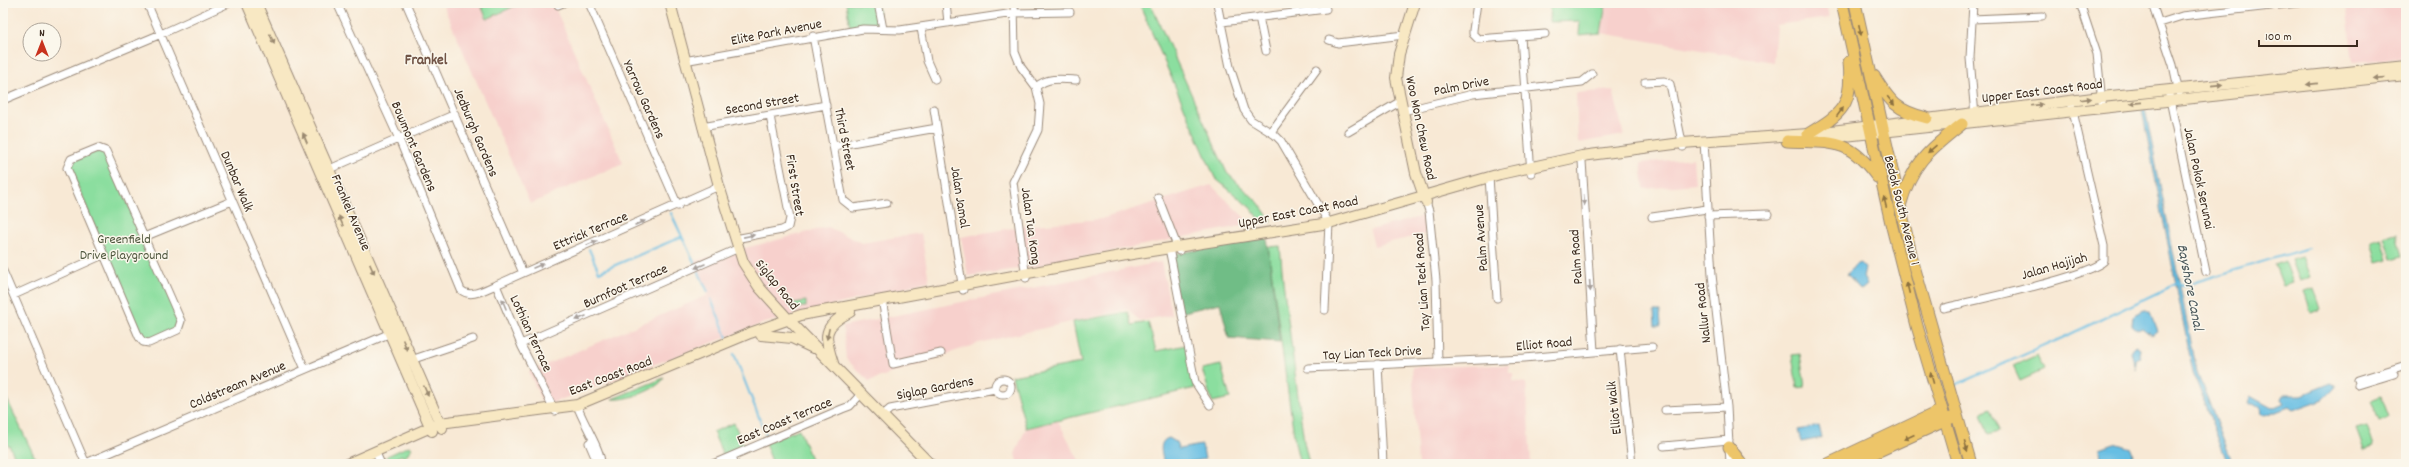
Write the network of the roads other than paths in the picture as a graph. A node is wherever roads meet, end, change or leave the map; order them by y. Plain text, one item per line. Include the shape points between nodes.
1 (147, 3) edge
2 (229, 3) edge
3 (247, 3) edge
4 (256, 3) edge
5 (337, 3) edge
6 (406, 3) edge
7 (589, 3) edge
8 (672, 3) edge
9 (878, 3) edge
10 (946, 3) edge
11 (1014, 3) edge
12 (1217, 3) edge
13 (1415, 3) edge
14 (1477, 3) edge
15 (1842, 3) edge
16 (1855, 3) edge
17 (1973, 3) edge
18 (2080, 3) edge
19 (2152, 3) edge
20 (2298, 3) edge
21 (1326, 9) dead end
22 (1070, 12) dead end
23 (1014, 13) junction
24 (2042, 16) dead end
25 (1259, 18) junction
26 (1972, 19) junction
27 (1222, 22) junction
28 (948, 23) junction
29 (2160, 23) junction
30 (1846, 24) junction
31 (921, 28) junction
32 (883, 29) junction
33 (160, 34) junction
34 (1545, 34) dead end
35 (1404, 35) junction
36 (813, 36) junction
37 (1521, 37) junction
38 (1329, 40) dead end
39 (1266, 51) dead end
40 (684, 61) junction
41 (2406, 66) edge
42 (1869, 68) junction
43 (1317, 69) dead end
44 (1592, 74) dead end
45 (2406, 75) edge
46 (935, 79) dead end
47 (1076, 80) dead end
48 (1645, 82) dead end
49 (1036, 87) junction
50 (1524, 89) junction
51 (2174, 94) junction
52 (3, 100) edge
53 (1401, 101) junction
54 (2102, 102) junction
55 (826, 105) junction
56 (2072, 106) junction
57 (934, 109) dead end
58 (1404, 111) junction
59 (455, 114) junction
60 (770, 116) junction
61 (1928, 118) junction
62 (1976, 118) junction
63 (1962, 124) junction
64 (702, 127) junction
65 (1882, 127) junction
66 (937, 128) junction
67 (1869, 129) junction
68 (1271, 132) junction
69 (1348, 132) dead end
70 (1808, 134) junction
71 (399, 139) junction
72 (1758, 140) junction
73 (1787, 141) junction
74 (1704, 144) junction
75 (1683, 145) junction
76 (834, 146) junction
77 (1582, 161) junction
78 (1531, 170) junction
79 (325, 171) junction
80 (1489, 179) junction
81 (1880, 180) junction
82 (719, 186) junction
83 (1158, 197) dead end
84 (232, 200) junction
85 (1425, 200) junction
86 (887, 204) dead end
87 (678, 206) junction
88 (1899, 207) junction
89 (1708, 213) junction
90 (1768, 214) dead end
91 (1652, 216) dead end
92 (1329, 225) junction
93 (144, 237) junction
94 (735, 238) junction
95 (739, 248) junction
96 (1172, 251) junction
97 (103, 255) junction
98 (3, 271) edge
99 (2206, 272) dead end
100 (524, 273) junction
101 (1026, 275) junction
102 (496, 285) junction
103 (963, 287) junction
104 (14, 295) junction
105 (471, 295) joint
106 (1497, 298) dead end
107 (882, 301) junction
108 (1944, 308) dead end
109 (1326, 310) dead end
110 (850, 312) junction
111 (790, 321) junction
112 (394, 332) junction
113 (761, 335) junction
114 (473, 340) dead end
115 (521, 344) junction
116 (1652, 347) dead end
117 (1620, 349) junction
118 (820, 351) junction
119 (1594, 351) junction
120 (941, 353) dead end
121 (407, 362) junction
122 (1438, 362) junction
123 (1378, 364) junction
124 (2406, 365) edge
125 (833, 366) junction
126 (1308, 368) dead end
127 (305, 369) junction
128 (2406, 370) edge
129 (995, 389) dead end
130 (862, 394) junction
131 (1210, 405) dead end
132 (1954, 406) junction
133 (1727, 407) junction
134 (578, 408) junction
135 (555, 410) junction
136 (1665, 410) dead end
137 (1942, 410) junction
138 (882, 416) junction
139 (1945, 421) junction
140 (436, 427) junction
141 (1729, 444) junction
142 (1664, 446) dead end
143 (732, 456) junction
144 (378, 457) edge
145 (86, 464) edge
146 (347, 464) edge
147 (360, 464) edge
148 (600, 464) edge
149 (713, 464) edge
150 (735, 464) edge
151 (930, 464) edge
152 (1383, 464) edge
153 (1632, 464) edge
154 (1730, 464) edge
155 (1742, 464) edge
156 (1828, 464) edge
157 (1850, 464) edge
158 (1958, 464) edge
159 (1971, 464) edge

1 - 33 street, Dunbar Walk
2 - 33 street
79 -> 3 main road, Frankel Avenue
4 -> 79 main road, Frankel Avenue
5 - 71 street, Bowmont Gardens
6 - 59 street, Jedburgh Gardens
7 - 87 street, Yarrow Gardens
8 - 40 main road, Siglap Road
9 - 32 street
10 - 28 street
11 - 23 street, Jalan Tua Kong
12 - 27 street
13 - 35 main road, Woo Mon Chew Road
14 - 37 street via 1473,30 1475,37 1482,40
15 - 30 main road, Bedok South Avenue 1
16 -> 42 main road, Bedok South Avenue 1
17 - 26 street
18 - 54 street via 2097,54
19 - 29 street, Jalan Pokok Serunai
20 - 29 street via 2182,16
21 - 25 street
22 - 23 street, Elite Park Avenue
23 - 28 street, Elite Park Avenue
23 - 49 street, Jalan Tua Kong via 1017,60
24 - 26 street
25 - 27 street
25 - 39 street
26 - 62 street via 1970,58
27 - 68 street via 1230,67 1244,110 1252,120
28 - 31 street, Elite Park Avenue
29 - 51 street, Jalan Pokok Serunai
30 - 67 main road, Bedok South Avenue 1
70 -> 30 main road via 1836,117 1848,97 1850,72
31 - 32 street, Elite Park Avenue
31 - 46 street
32 - 36 street, Elite Park Avenue
33 - 52 street
33 - 84 street, Dunbar Walk
34 - 37 street
35 - 38 street via 1338,44
35 - 53 main road, Woo Mon Chew Road via 1396,70
36 - 40 street, Elite Park Avenue
36 - 55 street, Third Street
37 - 50 street
40 - 64 main road, Siglap Road
51 -> 41 main road, Upper East Coast Road
42 -> 61 main road via 1897,107 1908,114
42 - 65 main road, Bedok South Avenue 1
43 - 68 street
44 - 50 street, Palm Drive via 1582,82
45 -> 51 main road, Upper East Coast Road
47 - 49 street via 1056,79
48 - 75 street via 1664,81 1670,84
49 - 101 street, Jalan Tua Kong via 1040,104 1039,126 1013,185
50 - 58 street, Palm Drive via 1473,94
50 - 78 street
51 - 54 main road, Upper East Coast Road
51 - 99 street, Jalan Pokok Serunai
53 - 58 main road, Woo Mon Chew Road
53 - 69 street
54 - 56 main road, Upper East Coast Road
55 - 60 street, Second Street
55 - 76 street, Third Street
56 - 62 main road, Upper East Coast Road
56 - 108 street, Jalan Hajijah via 2104,246 2104,261 2094,268 2067,277
57 - 66 street, Jalan Jamal
58 - 85 main road, Woo Mon Chew Road
59 - 71 street
59 - 100 street, Jedburgh Gardens
60 - 64 street, Second Street
94 -> 60 street, First Street via 788,227 790,218
61 - 62 main road, Upper East Coast Road
61 - 65 main road, Upper East Coast Road
62 - 63 main road, Upper East Coast Road
63 - 65 main road, Upper East Coast Road
63 -> 88 main road via 1919,161 1906,185
64 - 82 main road, Siglap Road
65 - 67 main road, Upper East Coast Road
65 - 88 main road, Bedok South Avenue 1
66 - 76 street
66 - 103 street, Jalan Jamal
67 - 70 main road, Upper East Coast Road
67 - 73 main road, Upper East Coast Road
67 - 81 main road, Bedok South Avenue 1
68 - 92 street via 1281,141
70 - 72 main road, Upper East Coast Road
71 - 79 street
71 - 105 street, Bowmont Gardens via 461,290
72 - 73 main road, Upper East Coast Road
72 - 74 main road, Upper East Coast Road
73 - 81 main road via 1818,141 1849,148 1865,160
74 - 75 main road, Upper East Coast Road
74 - 89 street, Nallur Road
75 - 77 main road, Upper East Coast Road
75 - 78 main road, Upper East Coast Road via 1582,156
76 - 86 street, Third Street via 845,204 854,208
77 - 78 main road, Upper East Coast Road
77 -> 119 street, Palm Road
78 - 80 main road, Upper East Coast Road
79 - 112 main road, Frankel Avenue
80 - 85 main road, Upper East Coast Road
80 - 106 street, Palm Avenue
137 -> 81 main road, Bedok South Avenue 1 via 1917,326
82 - 87 street, Ettrick Terrace
82 - 94 main road, Siglap Road
83 - 96 street
84 - 93 street
84 - 127 street, Dunbar Walk
85 - 92 main road, Upper East Coast Road
85 - 122 street, Tay Lian Teck Road via 1429,211 1436,280
100 -> 87 street, Ettrick Terrace
88 - 132 main road, Bedok South Avenue 1
89 - 90 street
89 - 91 street
89 - 133 street, Nallur Road via 1716,329
92 - 96 main road, Upper East Coast Road
92 - 109 street, Upper East Coast Road
93 - 97 street via 180,321 178,330 163,338 149,343 139,337
93 - 97 street via 106,151 98,148 71,159 67,170
94 - 95 main road, Siglap Road
95 - 111 main road, Siglap Road via 743,262 759,287
95 -> 115 street, Burnfoot Terrace
96 - 101 main road, Upper East Coast Road
96 - 131 street via 1183,327 1196,387
97 - 104 street
98 - 104 street
100 - 102 street, Ettrick Terrace
101 - 103 main road, Upper East Coast Road
102 - 105 street, Ettrick Terrace
115 -> 102 street, Lothian Terrace
103 - 107 main road, East Coast Road
104 - 145 street
107 - 110 main road, East Coast Road
107 - 111 main road, East Coast Road
107 - 120 street via 893,364
110 - 111 main road, East Coast Road
110 -> 125 main road via 833,321 828,329 826,342
111 - 113 main road, East Coast Road
111 - 118 main road, Siglap Road
111 - 134 main road, East Coast Road
112 - 121 main road, Frankel Avenue
112 - 127 street, Coldstream Avenue
113 - 118 main road via 792,338
113 - 134 main road, East Coast Road
114 - 121 street
115 - 135 street, Lothian Terrace
116 - 117 street, Elliot Road
117 - 119 street, Elliot Road
117 - 153 street, Elliot Walk
118 - 125 main road, Siglap Road
119 - 122 street, Elliot Road via 1524,358
121 - 140 main road, Frankel Avenue
122 - 123 street, Tay Lian Teck Drive
123 - 126 street, Tay Lian Teck Drive
123 - 152 street
124 - 128 street via 2358,382
125 - 130 main road, Siglap Road
127 - 145 street, Coldstream Avenue
129 - 138 street, Siglap Gardens via 890,409
130 - 138 main road, Siglap Road
130 - 143 street, East Coast Terrace via 850,406
132 - 139 main road via 1953,414
132 -> 159 main road, Bedok South Avenue 1
133 - 136 street
133 - 141 street, Nallur Road
134 - 135 main road, East Coast Road
134 - 148 street via 587,431 592,435
135 - 140 main road, East Coast Road
137 - 139 main road, Bedok South Avenue 1
137 - 156 main road
138 - 151 main road, Siglap Road
139 -> 157 main road
139 - 158 main road, Bedok South Avenue 1
140 - 144 main road, East Coast Road
141 - 142 street
141 - 154 street, Nallur Road
141 - 155 main road
143 - 149 street, East Coast Terrace
143 - 150 street
144 - 146 main road, East Coast Road
144 - 147 main road, East Coast Road

